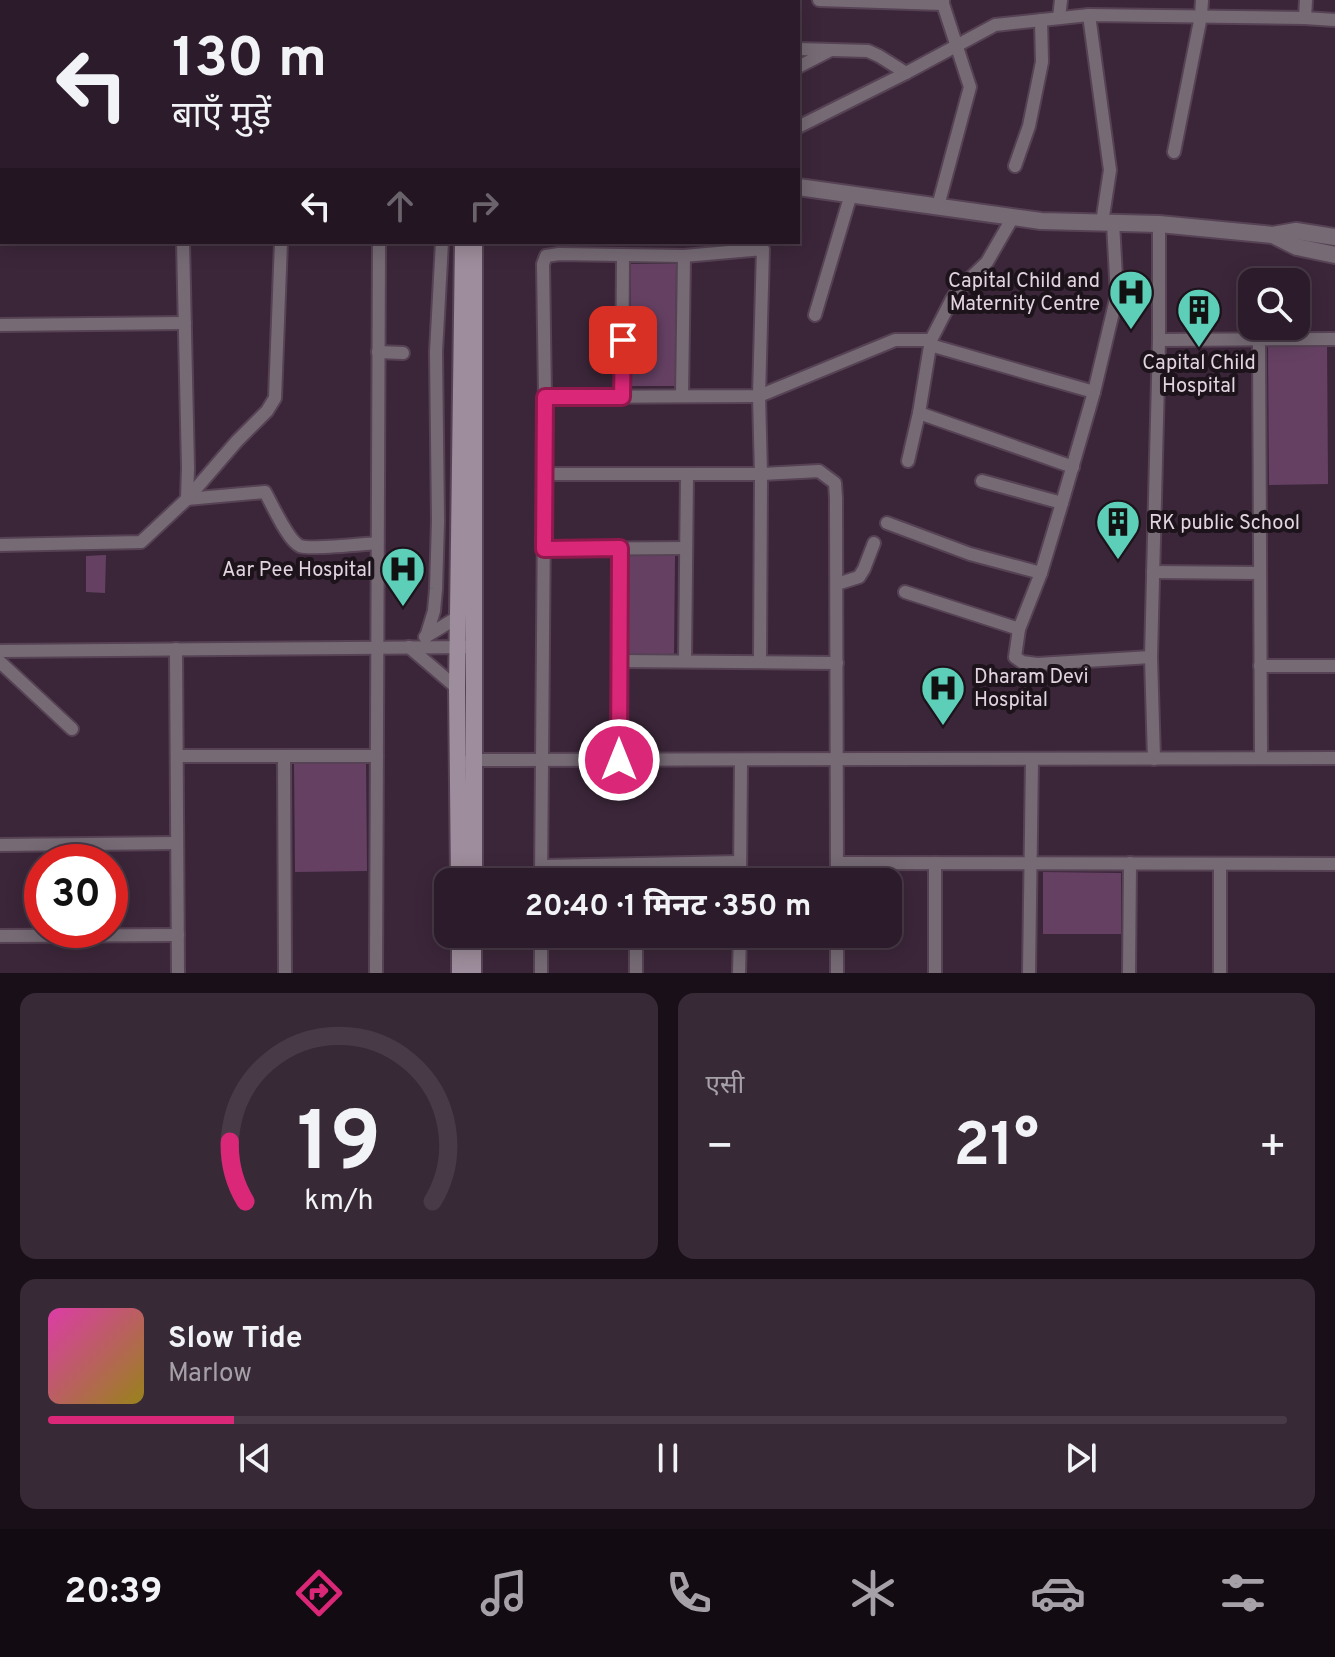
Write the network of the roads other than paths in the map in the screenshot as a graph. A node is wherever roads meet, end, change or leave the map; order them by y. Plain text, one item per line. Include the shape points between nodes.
1 (819, 0) edge
2 (1061, 0) edge
3 (1202, 0) edge
4 (1306, 0) edge
5 (943, 2) edge
6 (1089, 15) junction
7 (1201, 16) junction
8 (1059, 18) junction
9 (1305, 18) junction
10 (1041, 20) junction
11 (1335, 20) edge
12 (955, 46) junction
13 (800, 49) edge
14 (833, 49) junction
15 (800, 66) edge
16 (906, 73) junction
17 (800, 126) edge
18 (1174, 152) dead end
19 (1015, 166) dead end
20 (800, 187) edge
21 (851, 194) junction
22 (938, 206) junction
23 (1013, 217) junction
24 (1108, 223) junction
25 (1159, 224) junction
26 (1273, 235) junction
27 (1335, 237) edge
28 (183, 244) edge
29 (281, 244) edge
30 (379, 244) edge
31 (442, 244) edge
32 (463, 244) edge
33 (474, 244) edge
34 (1335, 255) edge
35 (623, 256) junction
36 (684, 256) junction
37 (815, 315) dead end
38 (185, 323) junction
39 (0, 325) edge
40 (1238, 339) edge
41 (1310, 339) edge
42 (1335, 339) edge
43 (1159, 340) junction
44 (1259, 340) edge
45 (930, 343) junction
46 (378, 352) junction
47 (403, 353) dead end
48 (1094, 392) junction
49 (682, 396) junction
50 (759, 396) junction
51 (545, 397) junction
52 (622, 397) junction
53 (919, 413) junction
54 (908, 461) dead end
55 (1073, 467) junction
56 (544, 474) junction
57 (687, 474) junction
58 (761, 474) junction
59 (982, 481) dead end
60 (187, 499) junction
61 (1062, 503) junction
62 (887, 523) dead end
63 (377, 543) junction
64 (874, 543) dead end
65 (0, 545) edge
66 (620, 548) junction
67 (686, 548) junction
68 (544, 549) junction
69 (1153, 572) junction
70 (1041, 573) junction
71 (1260, 573) junction
72 (837, 584) junction
73 (905, 592) dead end
74 (458, 617) junction
75 (1019, 629) junction
76 (426, 637) junction
77 (409, 647) junction
78 (465, 647) junction
79 (377, 648) junction
80 (176, 649) junction
81 (0, 651) edge
82 (1151, 657) junction
83 (620, 661) junction
84 (685, 661) junction
85 (0, 662) edge
86 (760, 662) junction
87 (837, 663) junction
88 (1260, 666) junction
89 (1335, 666) edge
90 (457, 688) junction
91 (72, 729) dead end
92 (177, 756) junction
93 (284, 756) junction
94 (377, 756) junction
95 (1261, 758) junction
96 (1335, 758) edge
97 (1154, 759) junction
98 (542, 760) junction
99 (619, 760) junction
100 (741, 760) junction
101 (836, 760) junction
102 (1032, 760) junction
103 (466, 762) junction
104 (177, 843) junction
105 (0, 845) edge
106 (740, 862) junction
107 (837, 863) junction
108 (935, 863) junction
109 (1031, 863) junction
110 (1130, 863) junction
111 (638, 864) junction
112 (1220, 864) junction
113 (1335, 864) edge
114 (542, 866) joint
115 (460, 868) edge
116 (473, 868) edge
117 (638, 868) edge
118 (740, 868) edge
119 (837, 868) edge
120 (178, 935) junction
121 (0, 936) edge
122 (460, 948) edge
123 (473, 948) edge
124 (541, 948) edge
125 (636, 948) edge
126 (740, 948) edge
127 (837, 948) edge
128 (178, 973) edge
129 (285, 973) edge
130 (376, 973) edge
131 (460, 973) edge
132 (473, 973) edge
133 (541, 973) edge
134 (636, 973) edge
135 (739, 973) edge
136 (837, 973) edge
137 (935, 973) edge
138 (1029, 973) edge
139 (1129, 973) edge
140 (1220, 973) edge

1 - 5 street
2 - 8 street
3 - 7 street
4 - 9 street
5 - 12 street
6 - 7 street
6 - 8 street
6 - 24 street via 1110,170
7 - 9 street
7 - 18 street
8 - 10 street
9 - 11 street
10 - 12 street via 995,25
10 - 19 street via 1042,62
12 - 16 street
12 - 22 street via 970,87
13 - 14 street
14 - 15 street
14 - 16 street via 868,51
16 - 17 street
20 - 21 street
21 - 22 street
21 - 37 street
22 - 23 street
23 - 24 street
23 - 45 street via 987,262 952,299
24 - 25 street
24 - 48 street via 1117,295
25 - 26 street
25 - 43 street
26 - 27 street via 1296,231
26 - 34 street via 1297,247
28 - 38 street
29 - 60 street via 275,398
30 - 46 street
31 - 76 street via 436,352 436,589
32 - 74 main road
33 - 78 main road
35 - 36 street
35 - 51 street via 546,256
35 - 52 street
36 - 49 street
36 - 50 street via 763,249
38 - 39 street
38 - 60 street
40 - 43 street
41 - 42 street
43 - 69 street
44 - 71 street
45 - 48 street
45 - 50 street via 895,340
45 - 53 street
46 - 47 street
46 - 63 street
48 - 55 street
49 - 50 street
49 - 52 street
50 - 58 street
51 - 52 street
51 - 56 street
53 - 54 street
53 - 55 street
55 - 61 street
56 - 57 street
56 - 68 street
57 - 58 street
57 - 67 street
58 - 72 street via 819,471 835,483
58 - 86 street
59 - 61 street
60 - 63 street via 265,492 299,546
60 - 65 street via 141,542
61 - 70 street
62 - 70 street
63 - 79 street
64 - 72 street via 859,577
66 - 67 street
66 - 68 street
66 - 83 street
67 - 84 street
68 - 98 street
69 - 71 street
69 - 82 street
70 - 75 street
71 - 88 street
72 - 87 street
73 - 75 street
74 - 76 street
74 - 78 main road
75 - 82 street via 1015,657 1022,662
76 - 77 street
77 - 78 street
77 - 79 street
77 - 90 street
78 - 90 main road
78 - 103 main road
79 - 80 street
79 - 94 street
80 - 81 street
80 - 92 street
82 - 97 street
83 - 84 street
83 - 99 street
84 - 86 street
85 - 91 street
86 - 87 street
87 - 101 street
88 - 89 street
88 - 95 street
90 - 103 main road
92 - 93 street
92 - 104 street
93 - 94 street
93 - 129 street
94 - 130 street
95 - 96 street
95 - 97 street
97 - 102 street
98 - 99 street
98 - 103 street
98 - 114 street
99 - 100 street
100 - 101 street
100 - 106 street
101 - 102 street
101 - 107 street
102 - 109 street
103 - 115 main road
103 - 116 main road
104 - 105 street
104 - 120 street
106 - 111 street
106 - 118 street
107 - 108 street
107 - 119 street
108 - 109 street
108 - 137 street
109 - 110 street
109 - 138 street
110 - 112 street
110 - 139 street
111 - 114 street
111 - 117 street
112 - 113 street
112 - 140 street
120 - 121 street
120 - 128 street
122 - 131 main road
123 - 132 main road
124 - 133 street
125 - 134 street
126 - 135 street
127 - 136 street

